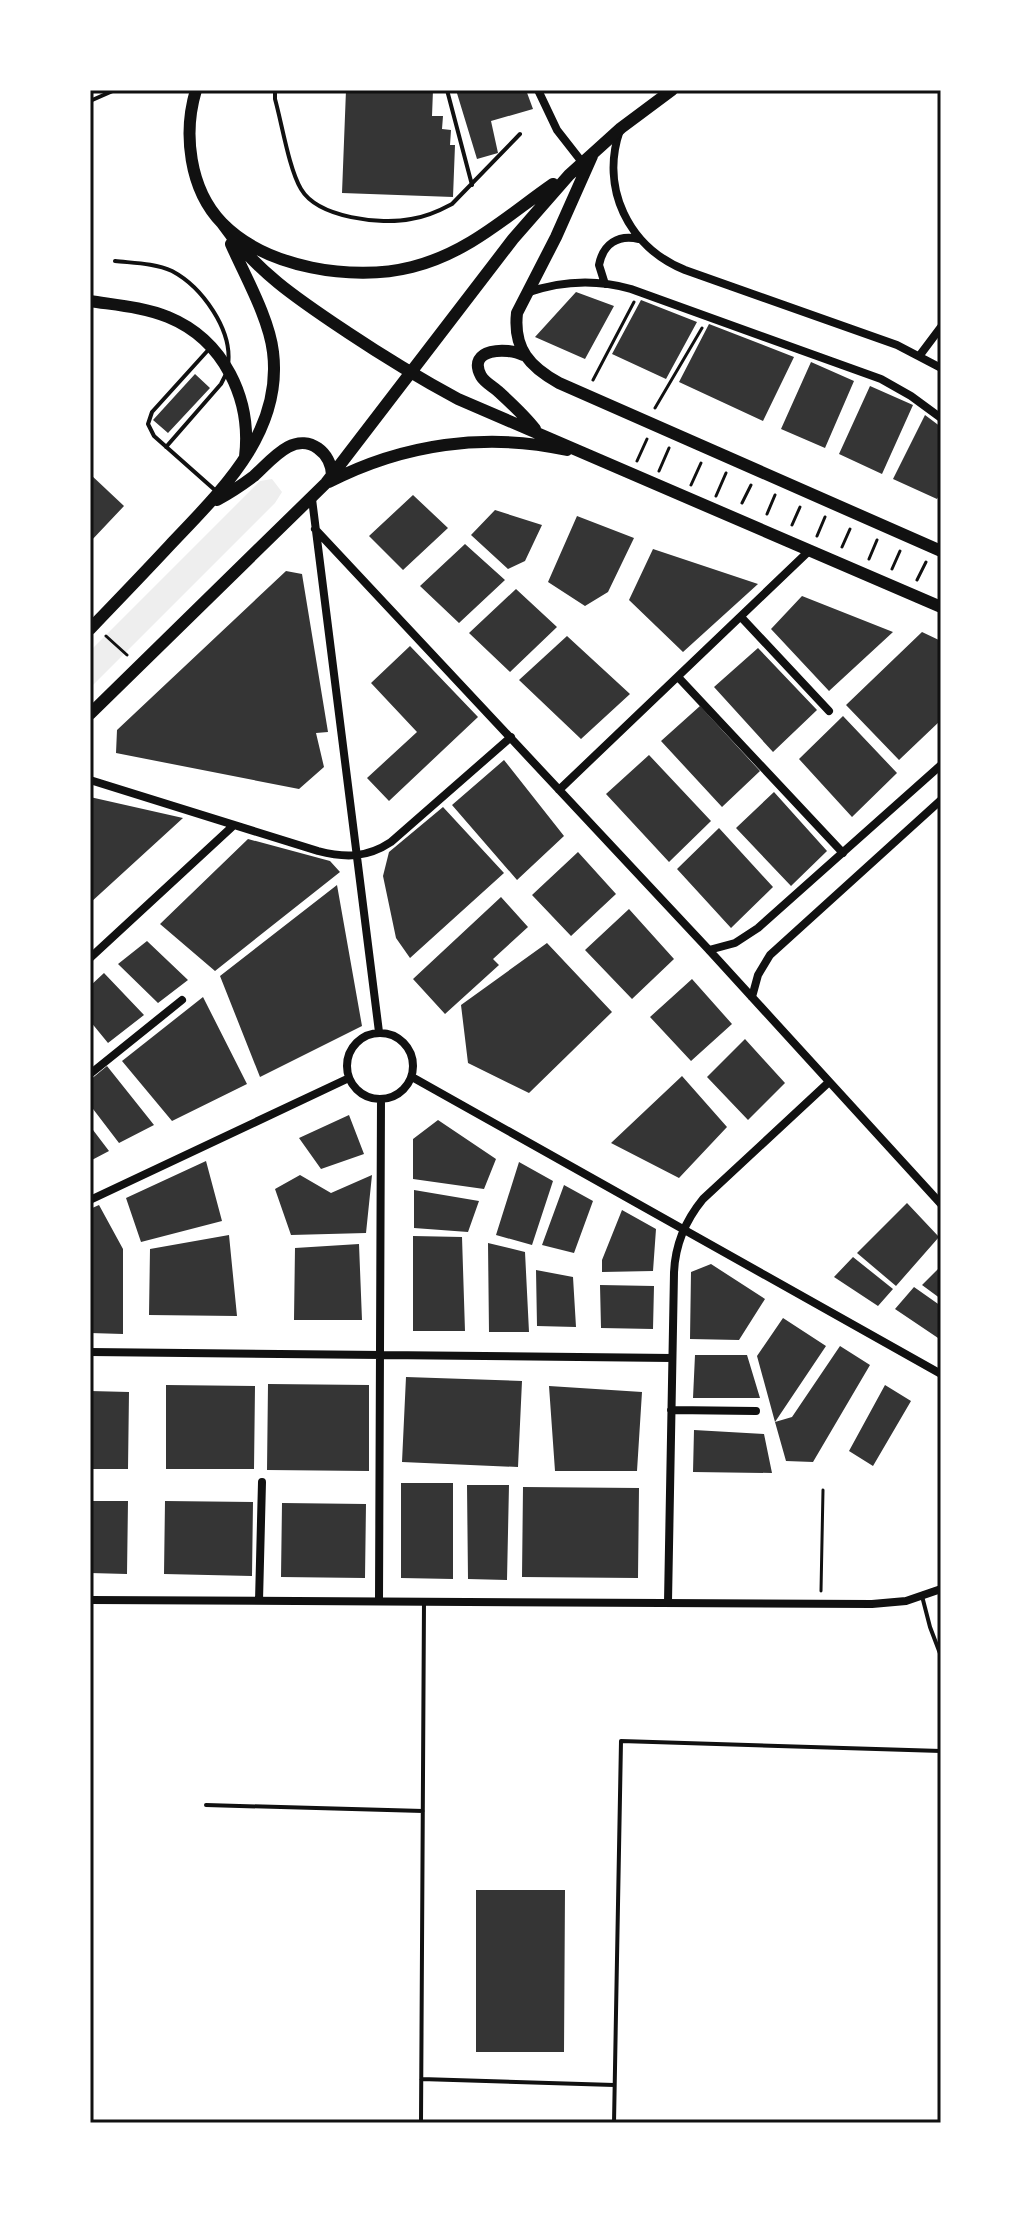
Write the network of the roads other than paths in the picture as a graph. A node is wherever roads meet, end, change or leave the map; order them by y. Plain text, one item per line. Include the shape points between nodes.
1 (115, 90) edge
2 (196, 90) edge
3 (275, 90) edge
4 (447, 90) edge
5 (538, 90) edge
6 (672, 90) edge
7 (90, 101) edge
8 (621, 128) junction
9 (520, 134) dead end
10 (596, 149) junction
11 (582, 162) junction
12 (569, 175) junction
13 (472, 185) junction
14 (222, 223) junction
15 (640, 240) junction
16 (115, 261) dead end
17 (605, 284) junction
18 (525, 293) junction
19 (90, 300) edge
20 (941, 327) edge
21 (211, 346) junction
22 (523, 355) junction
23 (920, 355) junction
24 (941, 368) edge
25 (228, 370) junction
26 (411, 374) junction
27 (941, 418) edge
28 (536, 431) junction
29 (166, 447) junction
30 (591, 456) junction
31 (245, 459) junction
32 (329, 479) junction
33 (218, 493) junction
34 (312, 499) junction
35 (209, 504) junction
36 (315, 529) junction
37 (936, 549) edge
38 (810, 550) junction
39 (941, 607) edge
40 (741, 617) junction
41 (92, 627) edge
42 (678, 677) junction
43 (829, 711) dead end
44 (90, 714) edge
45 (511, 737) junction
46 (941, 765) edge
47 (90, 780) edge
48 (559, 790) junction
49 (941, 800) edge
50 (234, 825) junction
51 (843, 853) junction
52 (356, 856) junction
53 (709, 950) junction
54 (90, 958) edge
55 (752, 997) junction
56 (182, 1000) dead end
57 (379, 1032) junction
58 (90, 1074) edge
59 (412, 1077) junction
60 (349, 1078) junction
61 (829, 1082) junction
62 (381, 1099) junction
63 (90, 1200) edge
64 (941, 1204) edge
65 (683, 1230) junction
66 (90, 1352) edge
67 (380, 1355) junction
68 (672, 1358) junction
69 (941, 1374) edge
70 (671, 1410) junction
71 (756, 1411) dead end
72 (262, 1482) dead end
73 (940, 1593) edge
74 (922, 1596) junction
75 (90, 1600) edge
76 (259, 1601) junction
77 (379, 1601) junction
78 (424, 1601) junction
79 (668, 1602) junction
80 (941, 1656) edge
81 (941, 1751) edge
82 (206, 1805) dead end
83 (423, 1811) junction
84 (421, 2079) junction
85 (615, 2085) junction
86 (421, 2123) edge
87 (614, 2123) edge

1 - 7 lane
2 - 14 main road via 191,152 201,190
3 - 13 lane via 299,186 322,209 408,220 452,204
4 - 13 lane
5 - 11 street via 557,130
6 - 8 main road
8 - 10 main road
8 - 15 street via 614,186 623,215
9 - 13 lane
10 - 11 main road
10 - 18 main road
11 - 12 main road
12 - 14 main road via 457,252 385,272 311,267 264,250
12 - 26 main road via 513,239
14 - 26 main road via 275,282
14 - 31 main road via 273,349 270,407
15 - 17 street via 625,237 606,246 599,265
15 - 23 street via 677,267
16 - 25 lane via 162,267 194,288 221,328 230,356
17 - 18 street via 565,284
17 - 27 street via 881,379
18 - 22 main road via 516,324
19 - 21 main road via 170,318
20 - 23 street
21 - 25 main road
21 - 29 lane via 149,418 150,431
22 - 28 main road via 492,351 482,357 480,373
22 - 37 main road via 549,377
23 - 24 street
25 - 29 lane
25 - 31 main road via 244,407
26 - 28 main road
26 - 32 main road
28 - 30 main road
29 - 33 lane
30 - 32 main road via 524,443 455,442 376,460
30 - 38 main road
31 - 33 main road
32 - 34 main road
32 - 35 main road via 330,461 321,450 293,445
33 - 35 main road
34 - 36 street
34 - 44 main road
35 - 41 main road
36 - 45 street
36 - 52 street
38 - 39 main road
38 - 40 street
40 - 42 street
40 - 43 street
42 - 48 street
42 - 51 street
45 - 48 street
45 - 52 street via 391,842
46 - 51 street
47 - 50 street
48 - 53 street
49 - 55 street via 770,955
50 - 52 street via 318,851
50 - 54 street
51 - 53 street via 751,934
52 - 57 street
53 - 55 street
55 - 61 street
56 - 58 street
57 - 59 street via 397,1036 410,1050
57 - 60 street via 361,1038 350,1052
59 - 62 street via 403,1090
59 - 65 street
60 - 62 street via 359,1091
60 - 63 street
61 - 64 street
61 - 65 street via 703,1199
62 - 67 street
65 - 68 street via 674,1262
65 - 69 street
66 - 67 street
67 - 68 street
67 - 77 street
68 - 70 street
70 - 71 street
70 - 79 street
72 - 76 street
73 - 74 street
74 - 79 street via 889,1603
74 - 80 lane
75 - 76 street
76 - 77 street
77 - 78 street
78 - 79 street
78 - 83 lane
81 - 85 lane via 621,1741
82 - 83 lane
83 - 84 lane
84 - 85 lane
84 - 86 lane
85 - 87 lane

